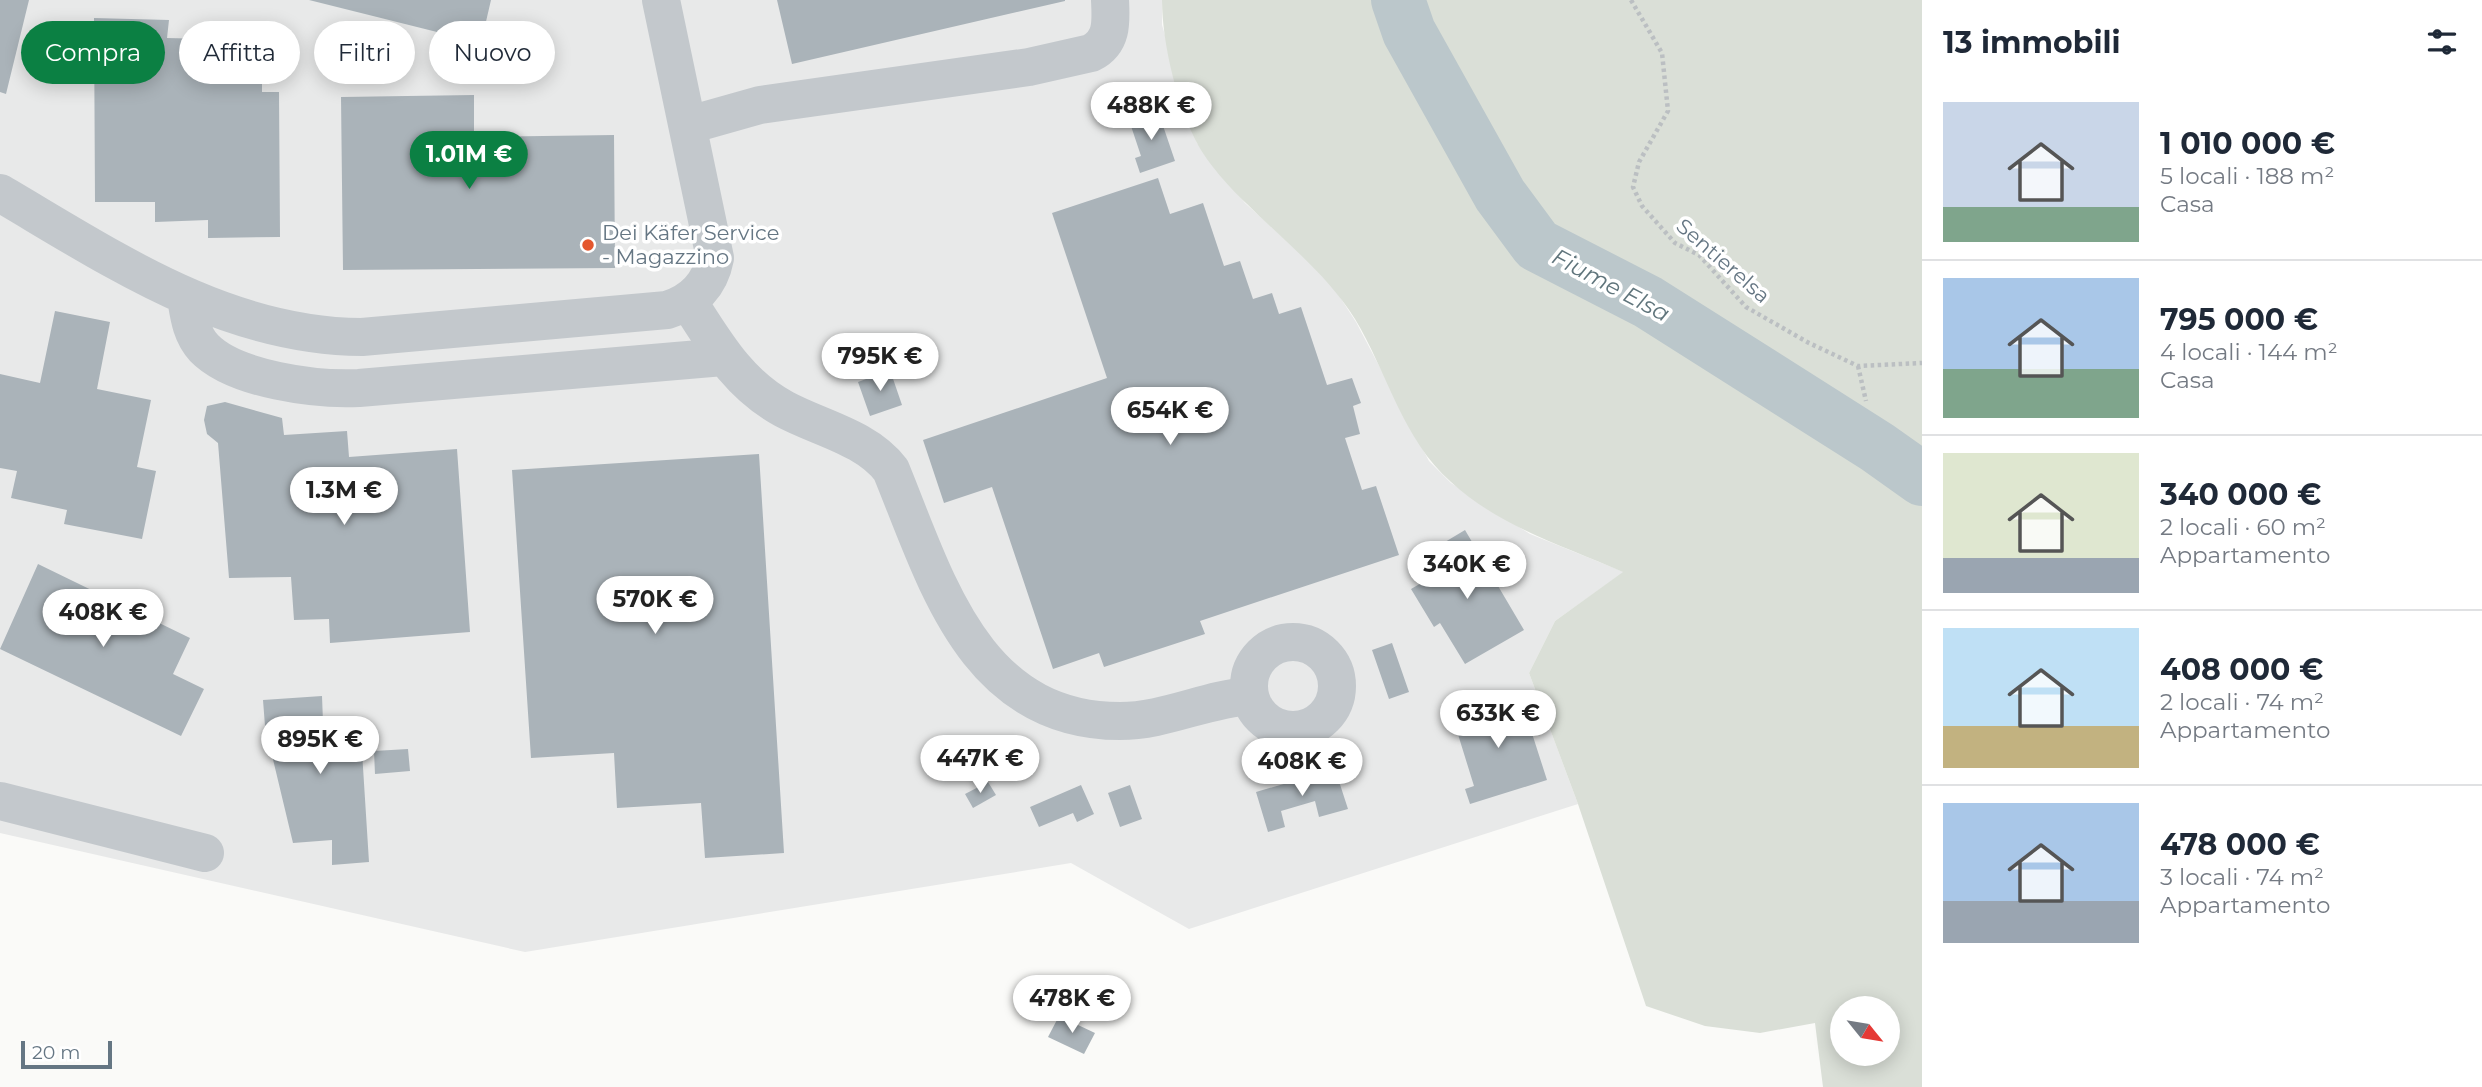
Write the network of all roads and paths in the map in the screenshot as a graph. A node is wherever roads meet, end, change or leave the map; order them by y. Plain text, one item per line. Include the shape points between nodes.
1 (661, 0) edge
2 (1110, 0) edge
3 (1631, 0) edge
4 (689, 125) junction
5 (0, 193) edge
6 (186, 298) junction
7 (688, 301) junction
8 (519, 324) junction
9 (723, 357) junction
10 (1922, 363) edge
11 (1858, 366) junction
12 (523, 374) junction
13 (1866, 401) dead end
14 (1250, 696) dead end
15 (0, 801) edge
16 (205, 853) dead end

1 - 4 street
2 - 4 street via 1109,34 1091,53 1029,67 760,105
3 - 11 path, Sentierelsa via 1662,53 1668,111 1639,162 1633,187 1642,206 1675,243 1699,255 1746,307
4 - 7 street via 715,258 708,280
5 - 6 street
6 - 8 street via 243,318 328,336
6 - 12 street via 197,338 214,356 290,383 342,389
7 - 8 street via 652,313
7 - 9 street
8 - 12 street
9 - 12 street
9 - 14 street via 768,399 884,461 955,619 985,663 1014,689 1072,714 1122,721
10 - 11 path, Sentierelsa
11 - 13 path
15 - 16 street

